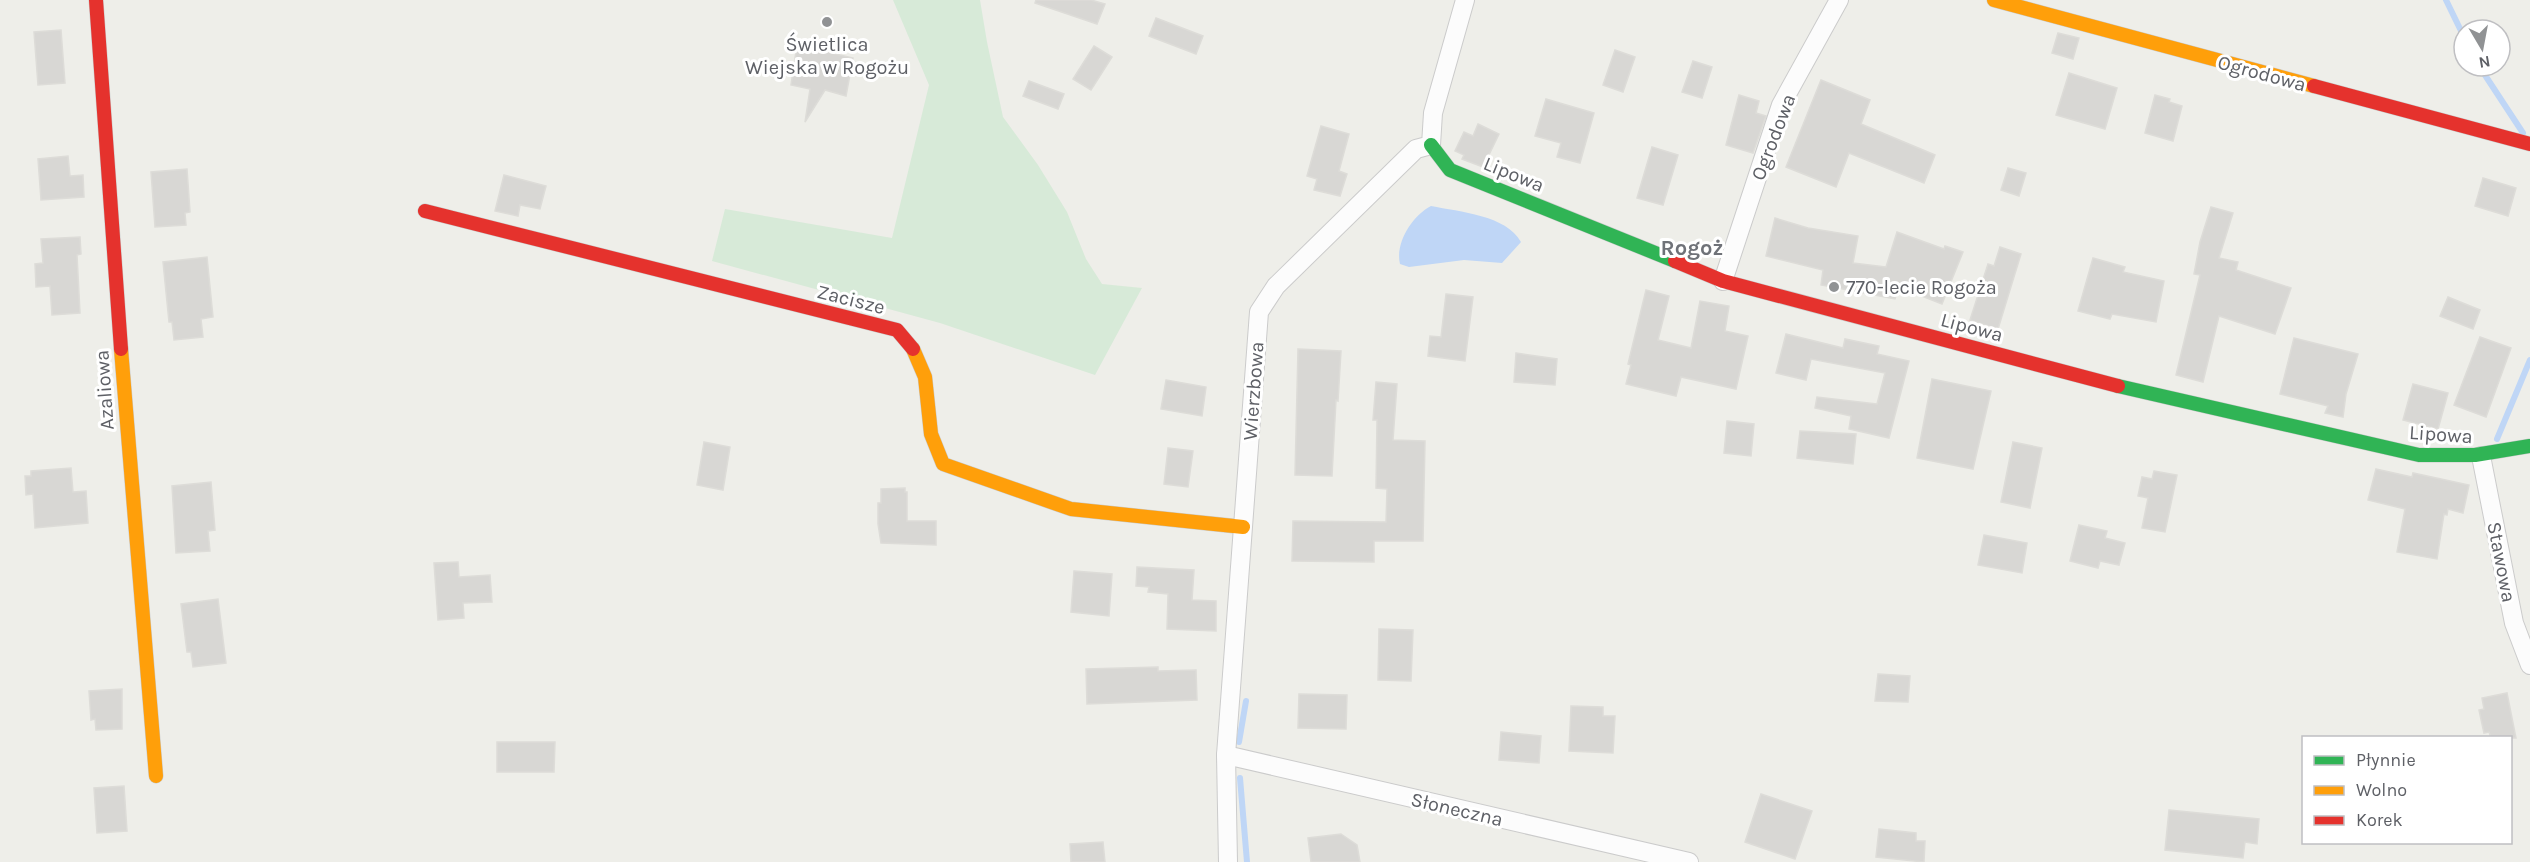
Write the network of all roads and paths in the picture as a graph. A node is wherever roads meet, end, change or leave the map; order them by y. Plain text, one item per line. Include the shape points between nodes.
1 (96, 0) edge
2 (1465, 0) edge
3 (1839, 0) edge
4 (1994, 0) edge
5 (2530, 144) edge
6 (1431, 145) junction
7 (425, 211) dead end
8 (1723, 280) junction
9 (2530, 446) edge
10 (2481, 456) junction
11 (1243, 527) junction
12 (2530, 665) edge
13 (1226, 756) junction
14 (156, 776) dead end
15 (1228, 862) edge
16 (1689, 862) edge

1 - 14 street, Azaliowa
2 - 6 street via 1433,113
3 - 8 street, Ogrodowa via 1781,105
4 - 5 street, Ogrodowa
6 - 8 street, Lipowa via 1450,170
6 - 11 street, Wierzbowa via 1416,149 1276,286 1259,312
7 - 11 street, Zacisze via 897,330 915,352 925,377 931,434 943,465 1071,509
8 - 10 street, Lipowa via 2115,385 2419,455
9 - 10 street, Lipowa
10 - 12 street, Stawowa via 2514,623
11 - 13 street, Wierzbowa
13 - 15 street, Wierzbowa
13 - 16 street, Słoneczna

